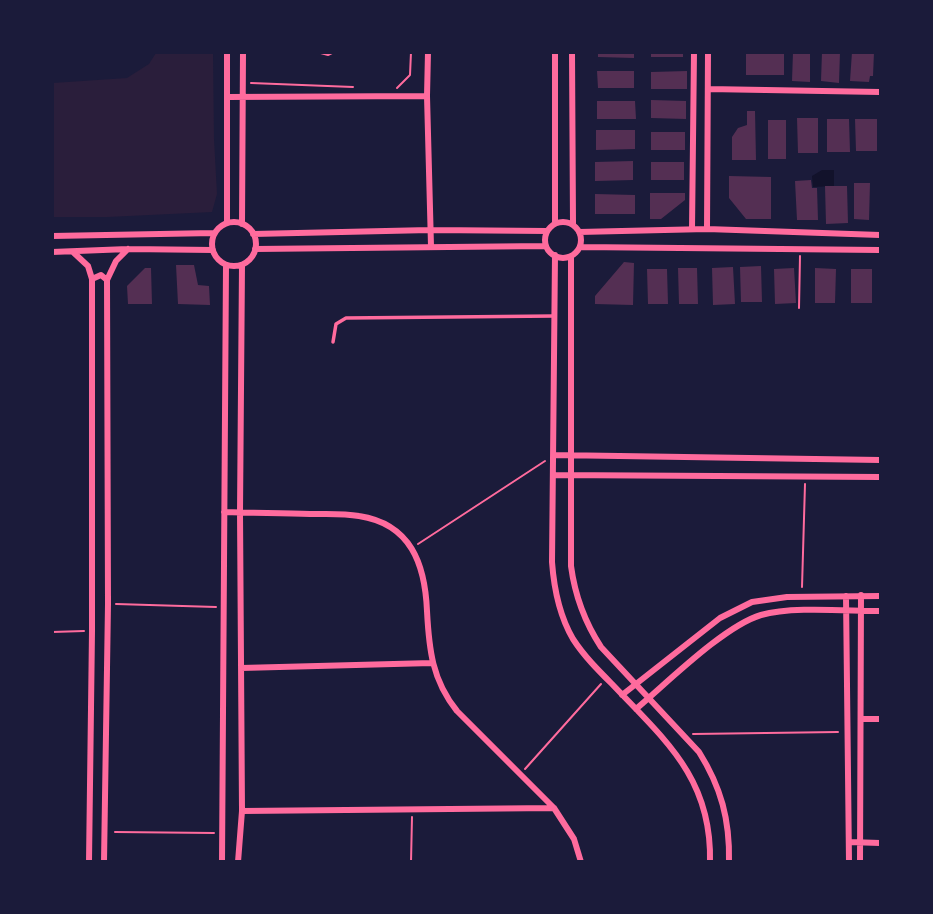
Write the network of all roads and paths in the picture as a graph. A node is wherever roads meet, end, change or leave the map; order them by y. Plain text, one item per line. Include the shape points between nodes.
1 (227, 52) edge
2 (243, 52) edge
3 (317, 52) edge
4 (334, 52) edge
5 (411, 52) edge
6 (428, 52) edge
7 (555, 52) edge
8 (572, 52) edge
9 (694, 52) edge
10 (708, 52) edge
11 (243, 82) junction
12 (353, 87) dead end
13 (395, 89) dead end
14 (708, 89) junction
15 (880, 92) edge
16 (427, 96) junction
17 (227, 97) junction
18 (243, 97) junction
19 (227, 223) junction
20 (555, 223) junction
21 (242, 224) junction
22 (573, 224) junction
23 (692, 229) junction
24 (707, 229) junction
25 (430, 230) junction
26 (547, 231) junction
27 (579, 232) junction
28 (214, 233) junction
29 (253, 233) junction
30 (880, 235) edge
31 (52, 236) edge
32 (431, 246) junction
33 (546, 246) junction
34 (580, 247) junction
35 (801, 248) junction
36 (128, 249) junction
37 (255, 249) junction
38 (213, 250) junction
39 (880, 250) edge
40 (52, 252) edge
41 (73, 252) junction
42 (555, 255) junction
43 (571, 256) junction
44 (226, 265) junction
45 (242, 265) junction
46 (92, 279) junction
47 (107, 280) junction
48 (799, 308) dead end
49 (554, 316) junction
50 (333, 342) dead end
51 (554, 455) junction
52 (570, 456) junction
53 (773, 459) junction
54 (880, 460) edge
55 (554, 475) junction
56 (570, 475) junction
57 (774, 475) junction
58 (805, 476) junction
59 (880, 477) edge
60 (224, 512) junction
61 (240, 512) junction
62 (411, 548) junction
63 (846, 596) junction
64 (861, 596) junction
65 (880, 596) edge
66 (802, 597) junction
67 (108, 604) junction
68 (223, 607) junction
69 (846, 611) junction
70 (861, 611) junction
71 (880, 611) edge
72 (92, 631) junction
73 (52, 632) edge
74 (432, 663) junction
75 (241, 668) junction
76 (92, 670) junction
77 (107, 671) junction
78 (606, 678) junction
79 (636, 684) junction
80 (622, 695) junction
81 (649, 698) junction
82 (636, 709) junction
83 (861, 719) junction
84 (880, 719) edge
85 (846, 732) junction
86 (683, 734) junction
87 (520, 774) junction
88 (554, 808) junction
89 (412, 809) junction
90 (242, 811) junction
91 (105, 832) junction
92 (222, 833) junction
93 (849, 842) junction
94 (860, 842) junction
95 (880, 843) edge
96 (89, 862) edge
97 (104, 862) edge
98 (222, 862) edge
99 (238, 862) edge
100 (411, 862) edge
101 (582, 862) edge
102 (710, 862) edge
103 (729, 862) edge
104 (849, 862) edge
105 (860, 862) edge

1 - 17 street
2 - 11 street
3 - 4 path
5 - 13 path via 410,75
6 - 16 street
7 - 20 street
8 - 22 street
9 - 23 street
10 - 14 street
11 - 12 path
11 - 18 street
14 - 15 street
14 - 24 street
16 - 18 street
16 - 25 street
17 - 18 street
17 - 19 street
18 - 21 street
19 - 21 street
19 - 28 street
20 - 22 street
20 - 26 street
21 - 29 street
22 - 27 street
23 - 24 street
23 - 27 street
24 - 30 street
25 - 26 street
25 - 29 street
25 - 32 street
26 - 33 street
27 - 34 street
28 - 31 street
28 - 38 street
29 - 37 street
32 - 33 street
32 - 37 street
33 - 42 street
34 - 35 street
34 - 43 street
35 - 39 street
35 - 48 path
36 - 38 street
36 - 41 street
36 - 47 street
37 - 45 street
38 - 44 street
40 - 41 street
41 - 46 street via 84,260
42 - 43 street
42 - 49 street
43 - 52 street
44 - 45 street
44 - 60 street
45 - 61 street
46 - 47 street via 98,275
46 - 72 street
47 - 67 street
49 - 50 lane via 346,318 336,324
49 - 51 street
51 - 52 street
51 - 55 street
51 - 62 path
52 - 53 street
52 - 56 street
53 - 54 street
53 - 57 street
55 - 56 street
55 - 78 street via 552,562 558,602 573,639
56 - 57 street
56 - 79 street via 571,566 578,600 601,647
57 - 58 street
58 - 59 street
58 - 66 path
60 - 61 street
60 - 68 street
61 - 62 street via 369,518 393,530
61 - 75 street
62 - 74 street via 426,584
63 - 64 street
63 - 66 street
63 - 69 street
64 - 65 street
64 - 70 street
66 - 79 street via 769,598 735,608
67 - 68 path
67 - 77 street
68 - 92 street
69 - 70 street
69 - 81 street via 775,612 743,622
69 - 85 street
70 - 71 street
70 - 83 street
72 - 73 path
72 - 76 street
74 - 75 street
74 - 87 street via 450,703
75 - 90 street
76 - 77 street
76 - 96 street
77 - 91 street
78 - 80 street
78 - 87 path
79 - 80 street
79 - 81 street
80 - 82 street
81 - 82 street
81 - 86 street
82 - 102 street via 688,769 706,816
83 - 84 street
83 - 94 street
85 - 86 path
85 - 93 street
86 - 103 street via 699,752 720,792 730,837
87 - 88 street
88 - 89 street
88 - 101 street
89 - 90 street
89 - 100 path
90 - 99 street
91 - 92 path
91 - 97 street
92 - 98 street
93 - 94 street
93 - 104 street
94 - 95 street
94 - 105 street

